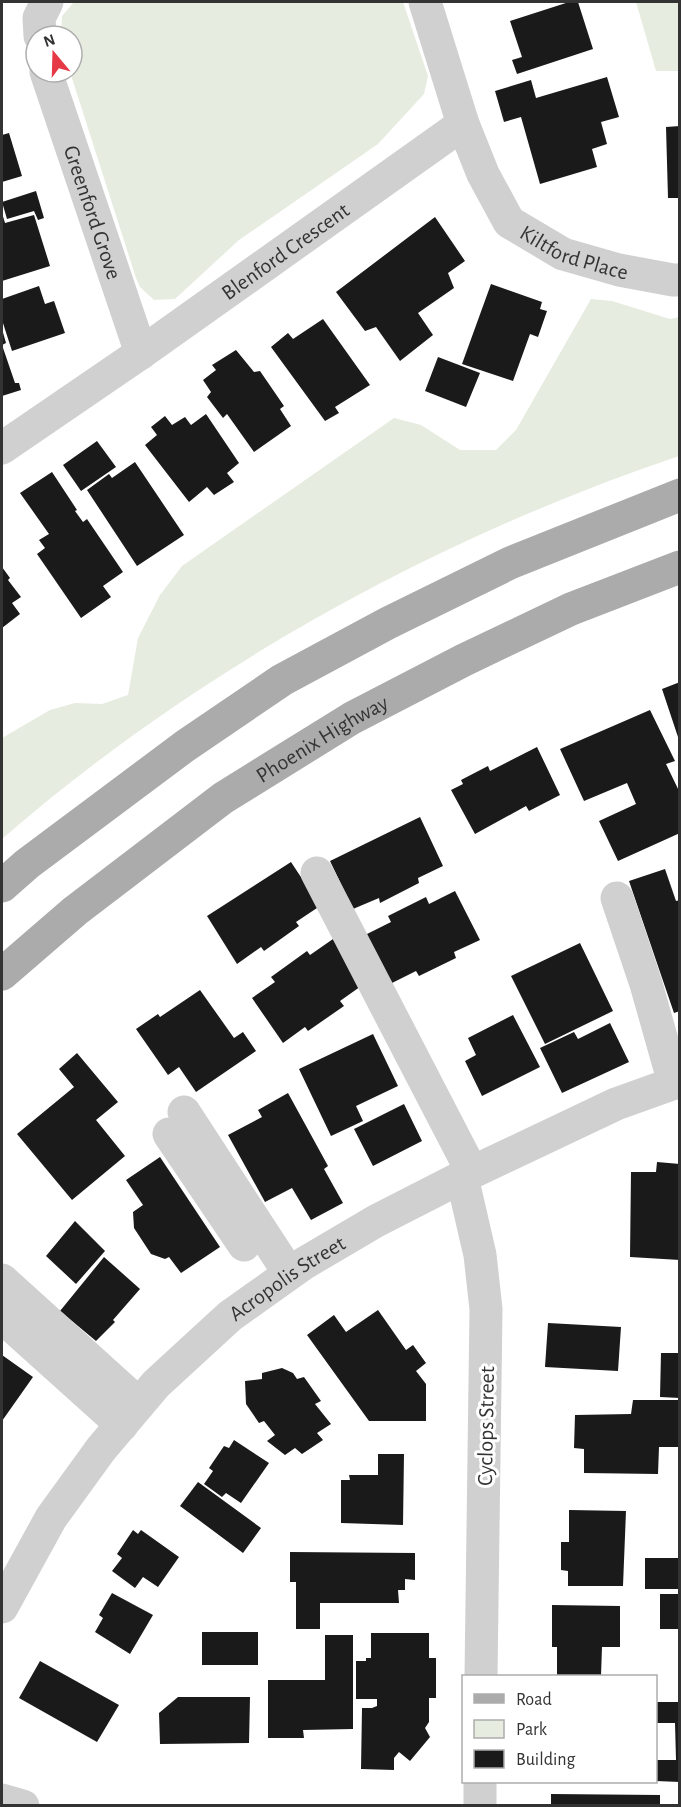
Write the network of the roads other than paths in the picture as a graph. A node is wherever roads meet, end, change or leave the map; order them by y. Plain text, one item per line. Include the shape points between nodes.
1 (47, 2) edge
2 (425, 2) edge
3 (39, 24) edge
4 (50, 84) edge
5 (463, 124) junction
6 (680, 280) edge
7 (141, 353) junction
8 (2, 448) edge
9 (680, 495) edge
10 (680, 567) edge
11 (317, 873) dead end
12 (2, 886) edge
13 (617, 898) dead end
14 (2, 974) edge
15 (677, 1082) edge
16 (176, 1123) dead end
17 (467, 1175) junction
18 (2, 1280) edge
19 (280, 1280) junction
20 (2, 1317) edge
21 (131, 1414) junction
22 (3, 1601) edge
23 (481, 1675) edge
24 (480, 1783) edge
25 (2, 1800) edge
26 (23, 1806) edge
27 (480, 1806) edge

1 - 3 street
2 - 5 street
4 - 7 street, Greenford Grove
5 - 6 street, Kiltford Place via 483,174 509,222 563,254 619,270
5 - 7 street, Blenford Crescent
7 - 8 street, Blenford Crescent
9 - 12 main road via 510,563 282,680 185,746
10 - 14 main road, Phoenix Highway via 571,609 352,718 222,798 75,911
11 - 17 street, Cyclops Street
13 - 15 street
15 - 17 street, Acropolis Street via 616,1104
16 - 19 street
17 - 19 street, Acropolis Street via 376,1221
17 - 23 street, Cyclops Street via 486,1309
18 - 21 street
19 - 21 street, Acropolis Street via 230,1316 156,1384
20 - 21 street
21 - 22 street, Acropolis Street via 51,1518
24 - 27 street
25 - 26 street

